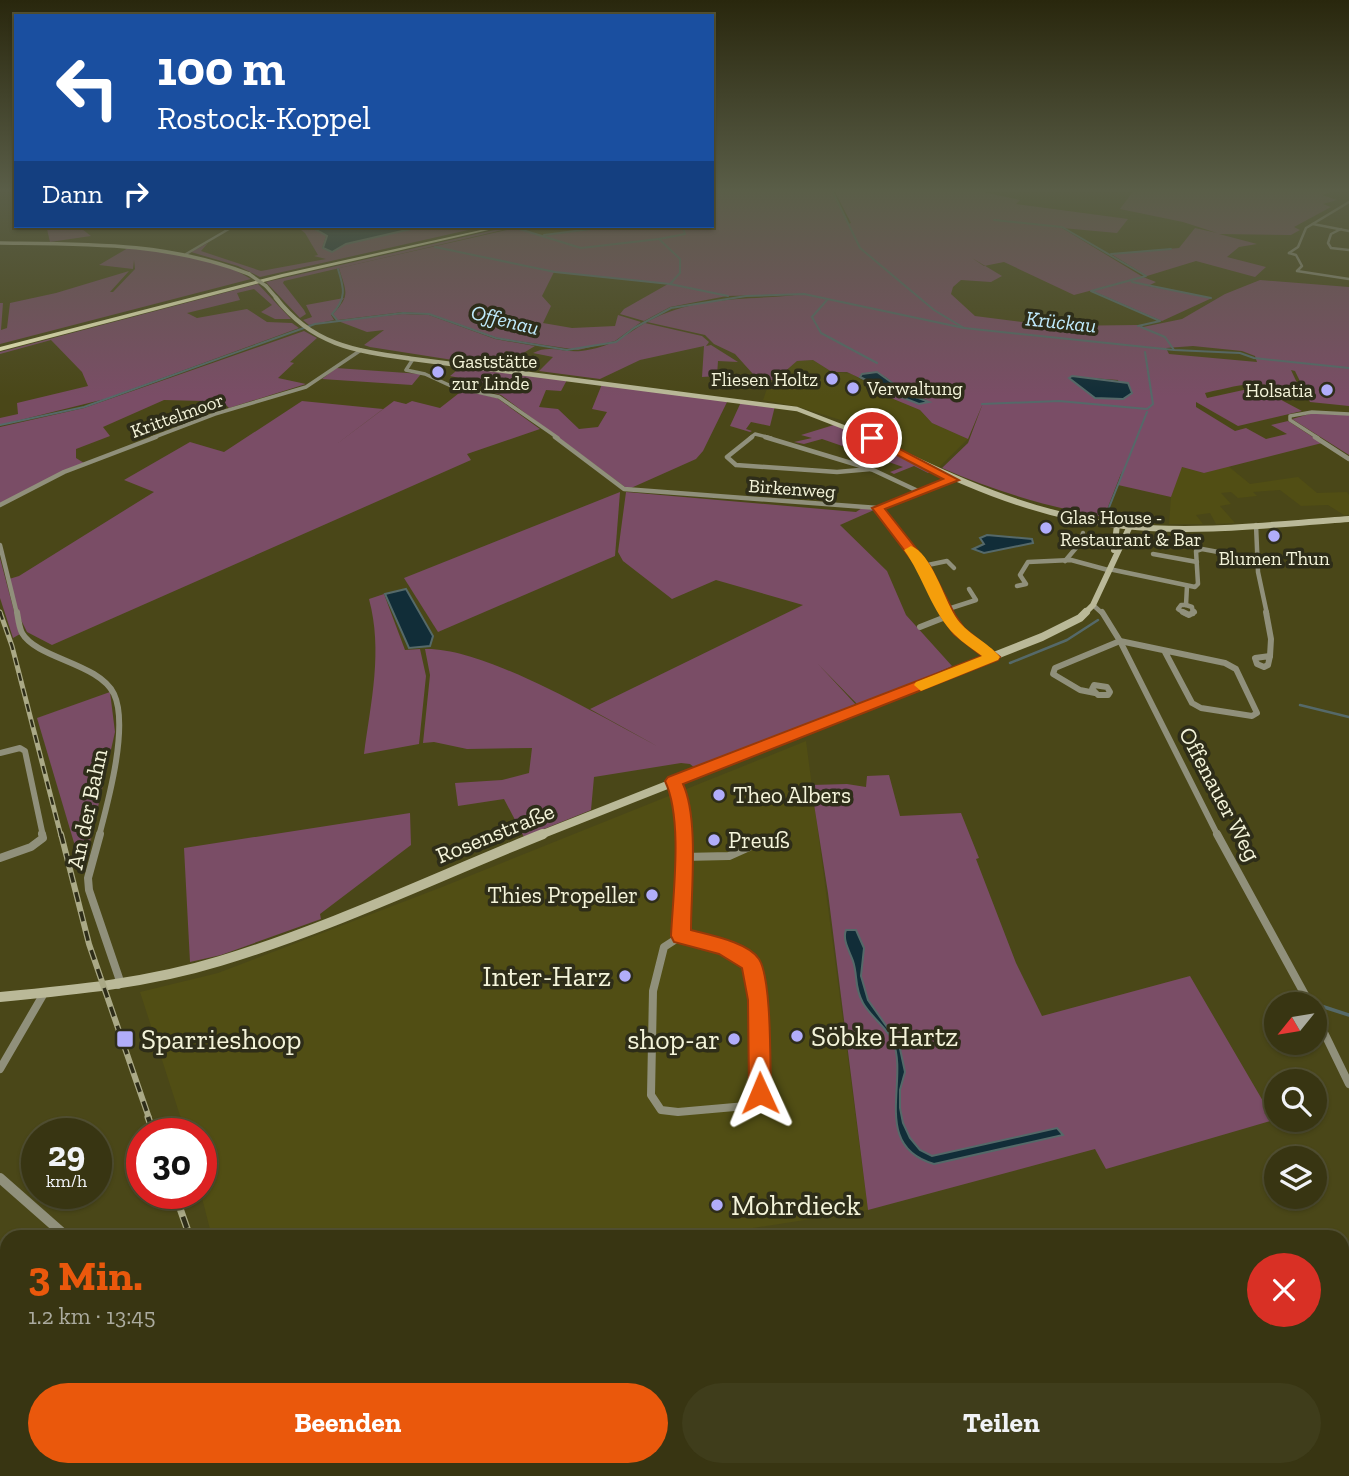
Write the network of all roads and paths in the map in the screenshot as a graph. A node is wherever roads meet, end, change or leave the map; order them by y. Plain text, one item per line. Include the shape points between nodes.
1 (206, 259) edge
2 (346, 259) edge
3 (358, 259) edge
4 (1298, 259) edge
5 (1349, 279) edge
6 (0, 348) edge
7 (361, 350) junction
8 (413, 359) junction
9 (1349, 414) edge
10 (1349, 459) edge
11 (872, 469) junction
12 (953, 480) junction
13 (920, 492) junction
14 (0, 505) edge
15 (878, 508) junction
16 (1349, 519) edge
17 (1117, 525) junction
18 (1256, 525) junction
19 (1130, 526) junction
20 (1083, 533) dead end
21 (0, 545) edge
22 (1153, 554) dead end
23 (1113, 558) junction
24 (1256, 559) junction
25 (1065, 561) junction
26 (1197, 562) junction
27 (923, 566) junction
28 (954, 568) dead end
29 (1109, 570) junction
30 (1017, 586) dead end
31 (1187, 586) junction
32 (969, 589) dead end
33 (1093, 605) junction
34 (1186, 605) dead end
35 (947, 613) junction
36 (920, 626) dead end
37 (1120, 641) junction
38 (1165, 652) junction
39 (1271, 656) dead end
40 (993, 657) junction
41 (1095, 693) dead end
42 (0, 753) edge
43 (674, 781) junction
44 (749, 846) dead end
45 (683, 857) junction
46 (0, 858) edge
47 (681, 936) junction
48 (118, 985) junction
49 (1303, 992) edge
50 (43, 995) junction
51 (0, 998) edge
52 (1327, 1039) edge
53 (0, 1069) edge
54 (1349, 1084) edge
55 (0, 1178) edge
56 (58, 1230) edge

1 - 7 main road, bridge via 249,274 306,329
2 - 6 highway
3 - 6 highway
4 - 5 street via 1302,266 1297,271
7 - 8 main road
7 - 14 street, Krittelmoor via 306,387 215,414 64,472
8 - 12 main road via 797,409 852,428
8 - 15 street, Birkenweg via 405,370 499,397 624,489
9 - 10 street via 1290,416
11 - 11 street via 755,434 727,457 736,465 837,472
11 - 13 street
12 - 13 street, Birkenweg
12 - 17 main road via 1042,510
13 - 15 street, Birkenweg
15 - 27 street
16 - 18 main road
17 - 19 main road
17 - 23 main road
18 - 19 main road via 1184,533
18 - 24 street
19 - 23 main road
20 - 25 street
21 - 48 street, An der Bahn via 22,633 113,687 120,732 88,878
22 - 26 street
23 - 29 main road
24 - 26 street via 1202,549 1196,551
24 - 39 street
25 - 29 street
25 - 30 street via 1028,562 1020,575 1026,584
26 - 31 street via 1198,584
27 - 28 street via 947,561
27 - 35 street
29 - 31 street
29 - 33 main road
31 - 34 street
32 - 35 street via 976,600
33 - 37 street, Offenauer Weg
33 - 40 main road, Rosenstraße via 1066,627
35 - 36 street
35 - 40 street via 959,631
37 - 38 street
37 - 41 street via 1055,668 1053,674
37 - 49 street, Offenauer Weg via 1191,787
38 - 38 street via 1236,669 1257,713 1201,708 1192,702
40 - 43 main road, Rosenstraße
42 - 46 street via 25,751 43,838
43 - 45 street via 681,797
43 - 48 main road, Rosenstraße via 317,926 220,961
44 - 45 street via 729,856
45 - 47 street
47 - 47 street via 664,947 653,991 651,1095 661,1110 746,1106 760,1093 758,1000 751,963 724,947
48 - 50 main road, Rosenstraße
50 - 51 main road, Rosenstraße
50 - 53 street
52 - 54 street
55 - 56 street

